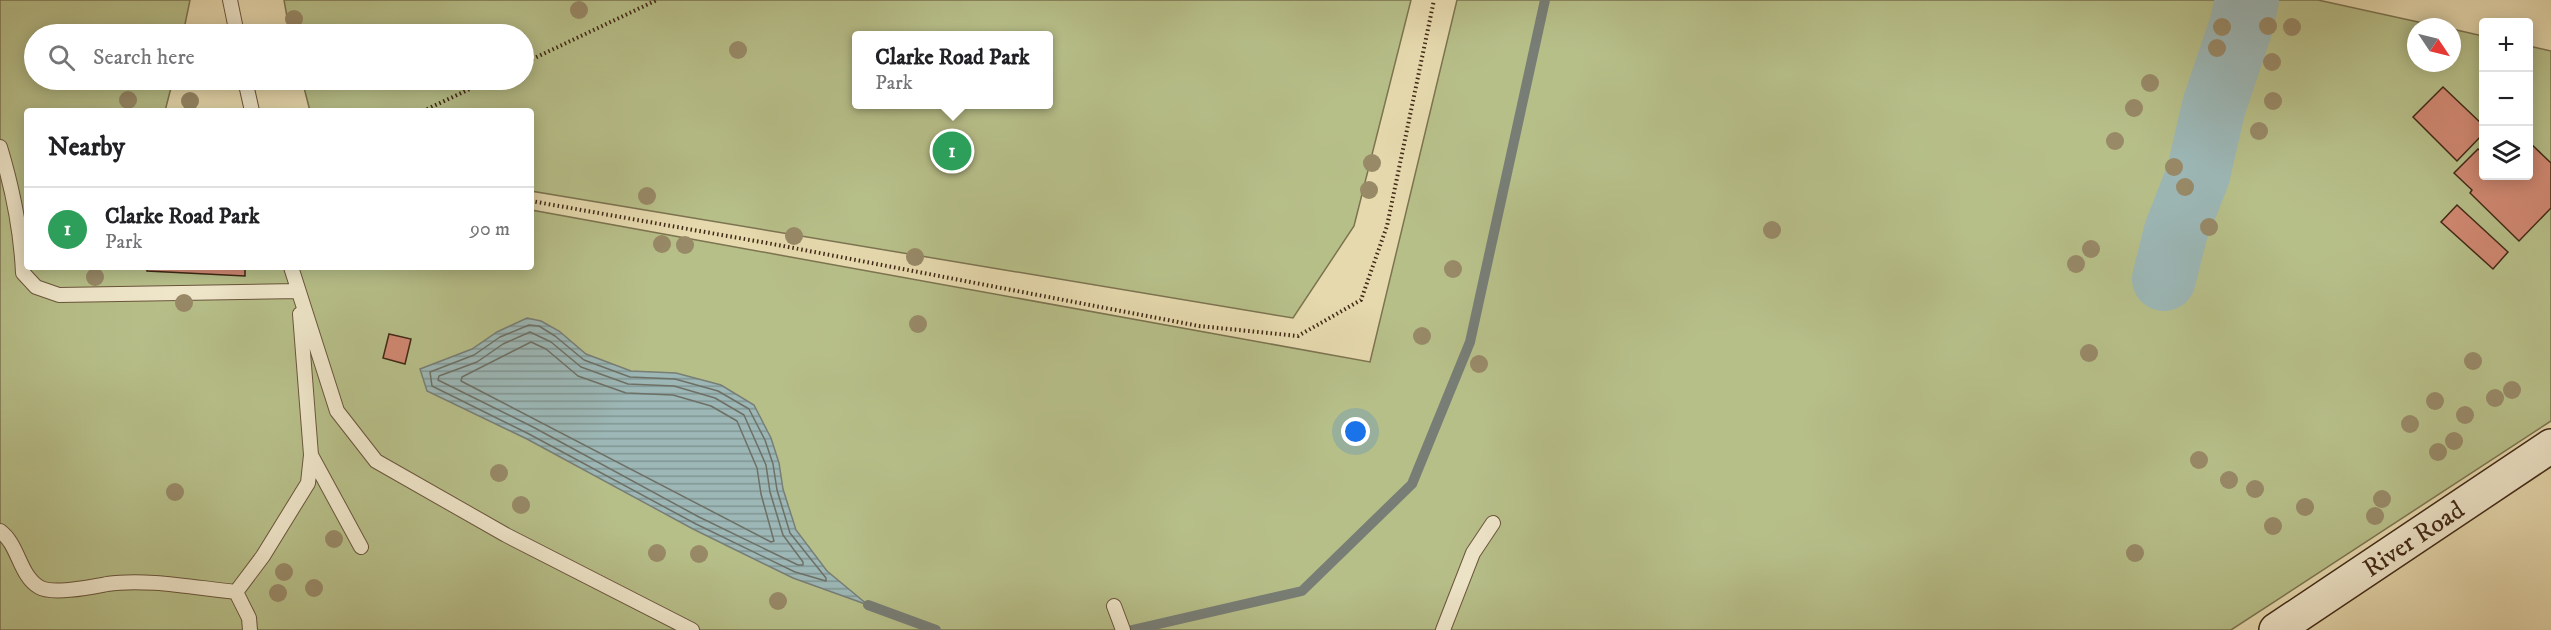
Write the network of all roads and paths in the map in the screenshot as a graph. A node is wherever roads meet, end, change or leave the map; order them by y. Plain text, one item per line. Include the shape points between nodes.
1 (230, 0) edge
2 (657, 0) edge
3 (1434, 0) edge
4 (235, 24) edge
5 (534, 58) edge
6 (247, 90) edge
7 (468, 90) edge
8 (251, 108) edge
9 (429, 108) edge
10 (0, 147) edge
11 (534, 202) edge
12 (294, 270) edge
13 (298, 291) junction
14 (2551, 446) edge
15 (311, 456) junction
16 (1493, 523) dead end
17 (0, 531) edge
18 (361, 547) dead end
19 (236, 592) junction
20 (250, 630) edge
21 (692, 630) edge
22 (1443, 630) edge
23 (2276, 630) edge

1 - 4 lane
2 - 5 path
3 - 11 path via 1387,226 1361,300 1298,336 1199,326
6 - 8 lane
7 - 9 path
10 - 13 lane via 14,195 23,273 36,287 59,295
12 - 13 lane
13 - 15 lane
13 - 21 lane via 337,411 376,461 516,541
14 - 23 street, River Road
15 - 18 lane
15 - 19 lane via 308,483
16 - 22 lane via 1473,553
17 - 19 lane via 28,578 41,589 108,584
19 - 20 lane via 249,618

